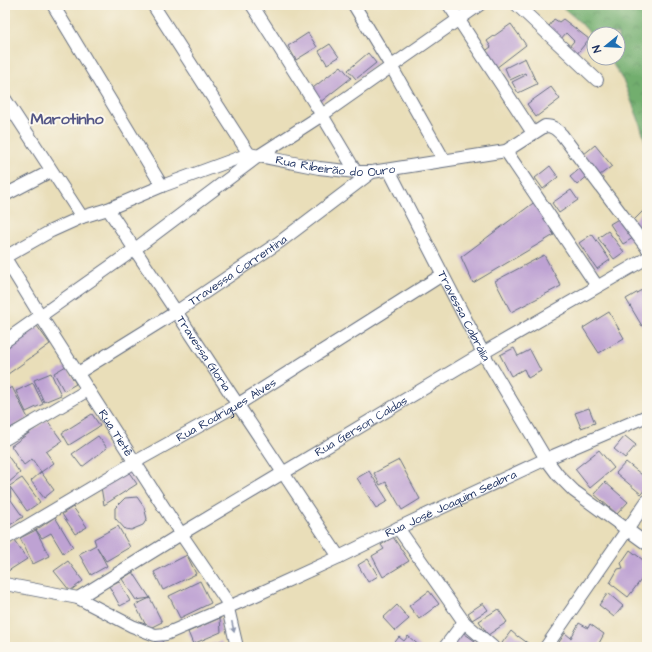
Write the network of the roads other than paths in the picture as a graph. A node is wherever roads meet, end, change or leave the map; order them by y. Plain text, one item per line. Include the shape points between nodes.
1 (53, 5) edge
2 (153, 5) edge
3 (252, 5) edge
4 (354, 5) edge
5 (449, 5) edge
6 (479, 5) edge
7 (517, 5) edge
8 (457, 19) junction
9 (391, 66) junction
10 (597, 80) dead end
11 (5, 100) edge
12 (322, 115) junction
13 (534, 133) junction
14 (506, 151) junction
15 (254, 155) junction
16 (444, 160) junction
17 (389, 170) junction
18 (51, 171) junction
19 (356, 172) junction
20 (372, 172) junction
21 (162, 186) junction
22 (5, 195) edge
23 (108, 209) junction
24 (82, 217) junction
25 (647, 248) edge
26 (135, 249) junction
27 (647, 258) edge
28 (6, 264) edge
29 (442, 275) junction
30 (597, 286) junction
31 (176, 312) junction
32 (40, 315) junction
33 (5, 340) edge
34 (483, 354) junction
35 (78, 373) junction
36 (88, 390) junction
37 (237, 405) junction
38 (647, 416) edge
39 (5, 439) edge
40 (546, 459) junction
41 (135, 462) junction
42 (283, 473) junction
43 (647, 501) edge
44 (398, 528) junction
45 (627, 530) junction
46 (181, 534) junction
47 (5, 539) edge
48 (647, 544) edge
49 (339, 557) junction
50 (5, 584) edge
51 (78, 598) junction
52 (229, 607) junction
53 (464, 622) junction
54 (237, 647) edge
55 (445, 647) edge
56 (492, 647) edge
57 (546, 647) edge

1 - 21 street
2 - 15 street
3 - 12 street
4 - 9 street
5 - 8 street
6 - 8 street
7 - 10 street
8 - 9 street
8 - 13 street
9 - 12 street
9 - 16 street
11 - 18 street
12 - 15 street
12 - 19 street
13 - 14 street, Rua Ribeirão do Ouro
13 - 25 street, Rua Ribeirão do Ouro via 545,126 552,126 562,135
14 - 16 street, Rua Ribeirão do Ouro
14 - 30 street
15 - 19 street, Rua Ribeirão do Ouro via 319,168
15 - 21 street
15 - 26 street
16 - 17 street, Rua Ribeirão do Ouro
17 - 20 street, Rua Ribeirão do Ouro
17 - 29 street, Travessa Cabrália
18 - 22 street
18 - 24 street
19 - 20 street, Rua Ribeirão do Ouro
20 - 31 street, Travessa Correntina via 281,241
21 - 23 street
23 - 24 street
23 - 26 street, Travessa Gloria
24 - 28 street via 51,231
26 - 31 street, Travessa Gloria
26 - 32 street
27 - 30 street, Rua Gerson Caldas
28 - 32 street, Rua Tietê
29 - 34 street, Travessa Cabrália
29 - 37 street, Rua Rodrigues Alves
30 - 34 street, Rua Gerson Caldas
31 - 35 street, Travessa Correntina
31 - 37 street, Travessa Gloria
32 - 33 street
32 - 35 street, Rua Tietê
34 - 40 street, Travessa Cabrália
34 - 42 street, Rua Gerson Caldas
35 - 36 street, Rua Tietê
36 - 39 street
36 - 41 street, Rua Tietê
37 - 41 street, Rua Rodrigues Alves
37 - 42 street, Travessa Gloria
38 - 40 street, Rua José Joaquim Seabra
40 - 44 street, Rua José Joaquim Seabra
40 - 45 street, Travessa Cabrália via 574,491
41 - 46 street, Rua Tietê
41 - 47 street, Rua Rodrigues Alves
42 - 46 street, Rua Gerson Caldas
42 - 49 street, Travessa Gloria
43 - 45 street
44 - 49 street, Rua José Joaquim Seabra
44 - 53 street
45 - 48 street, Travessa Cabrália
45 - 57 street
46 - 51 street, Rua Gerson Caldas
46 - 52 street, Rua Tietê
49 - 52 street, Rua José Joaquim Seabra
50 - 51 street, Rua José Joaquim Seabra
51 - 52 street, Rua José Joaquim Seabra via 155,635 166,634
52 -> 54 street, Rua Tietê
53 - 55 street
53 - 56 street

